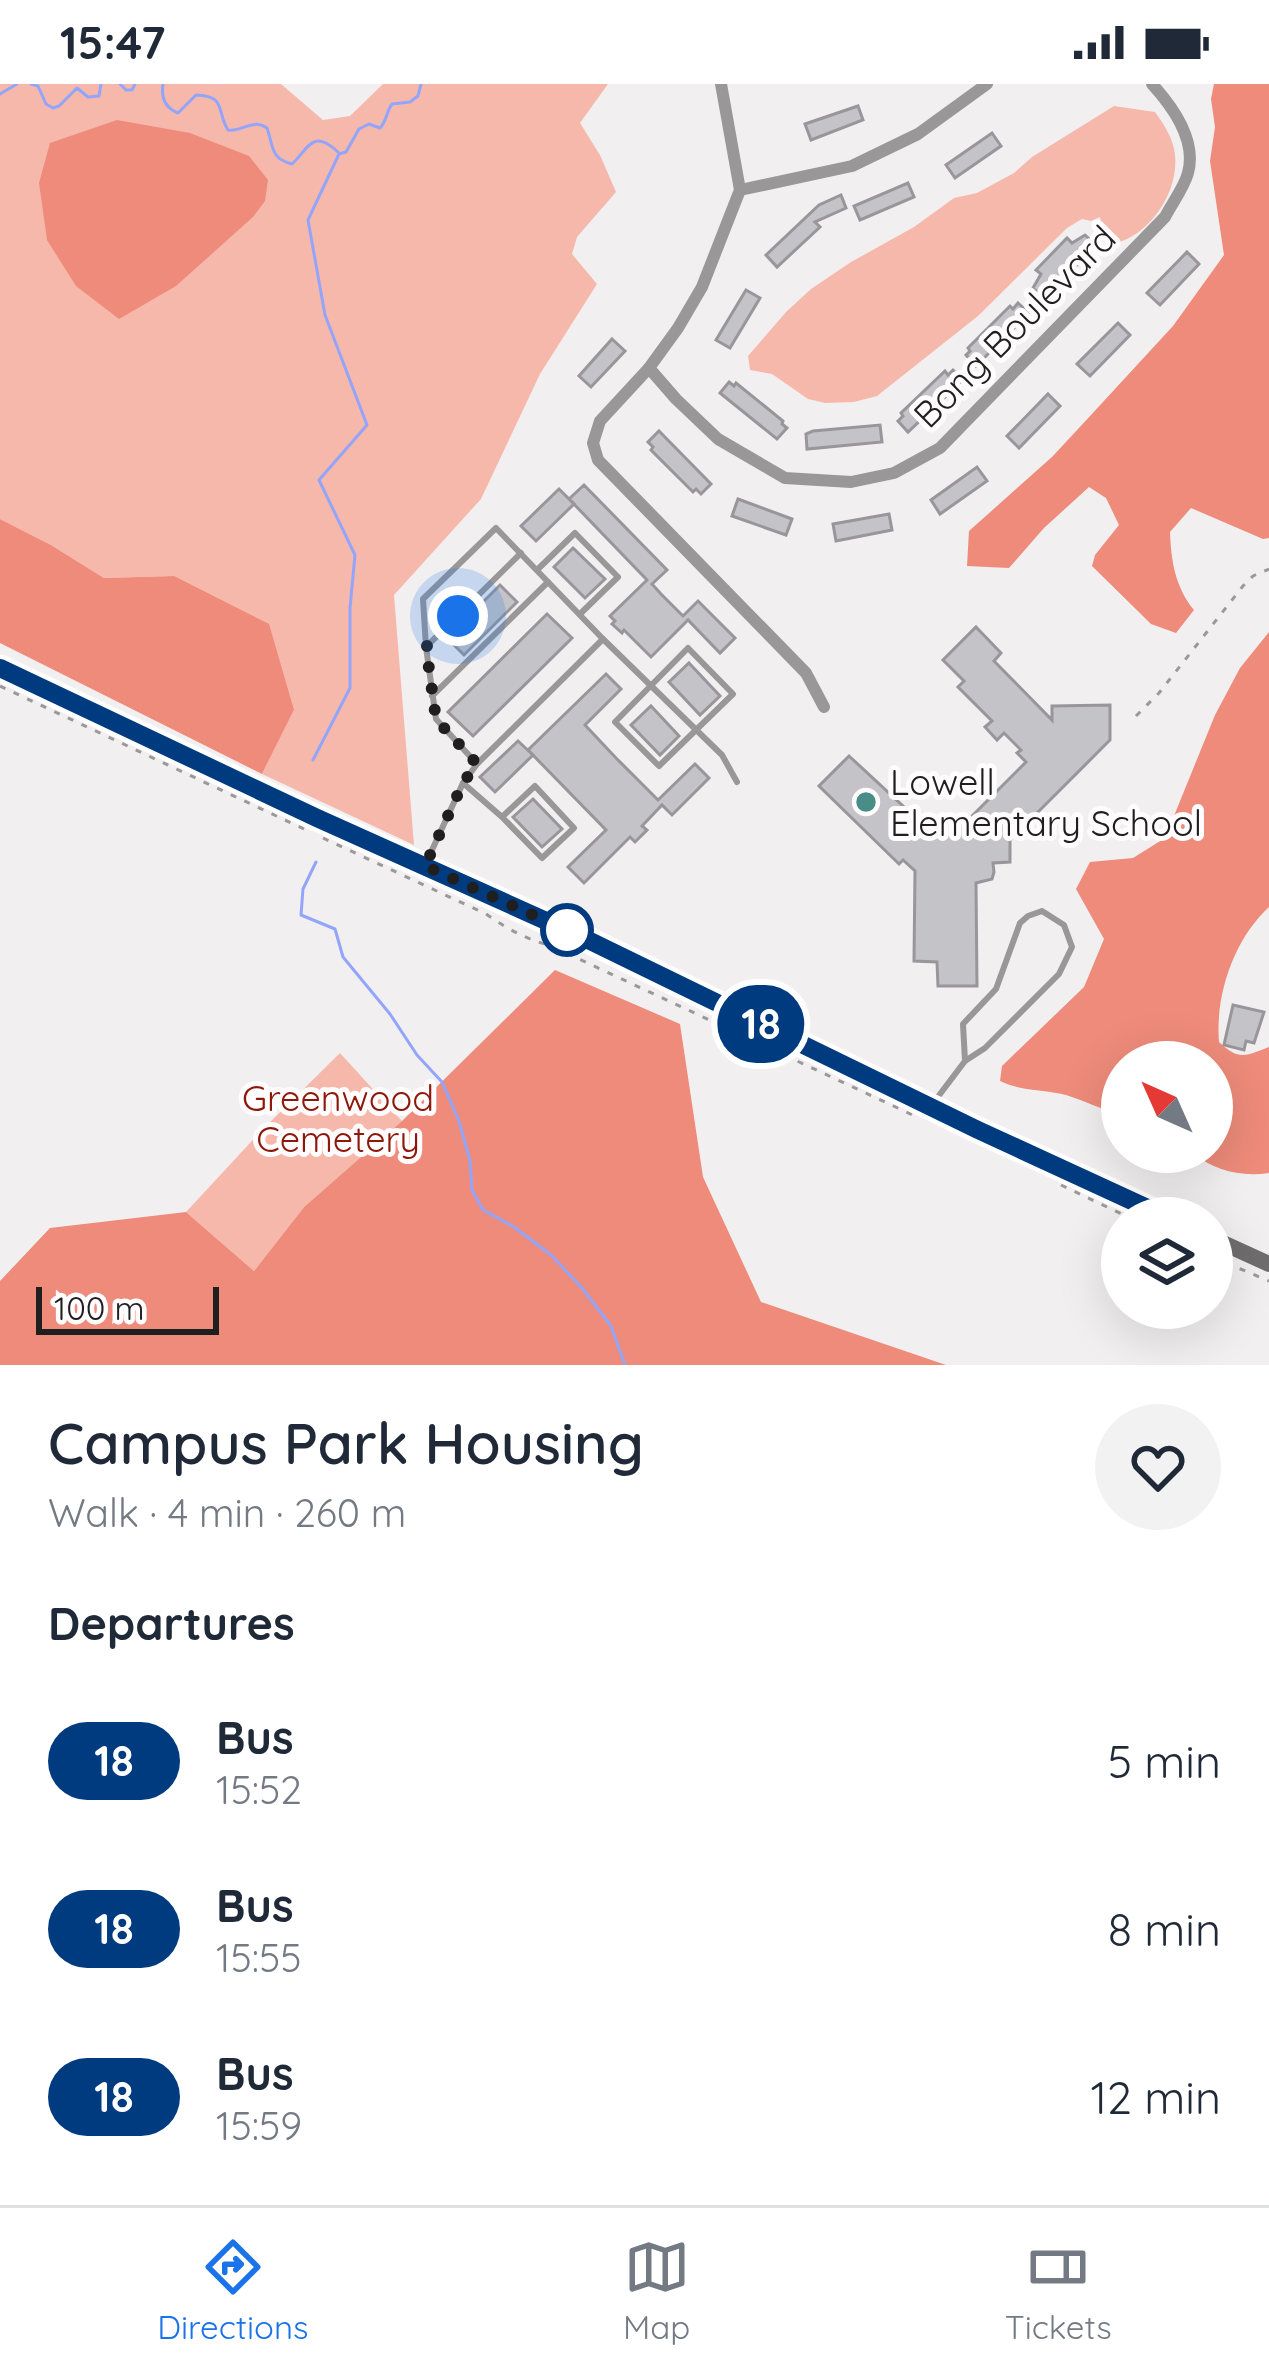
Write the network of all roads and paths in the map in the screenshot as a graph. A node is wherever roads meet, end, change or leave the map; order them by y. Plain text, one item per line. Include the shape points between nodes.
1 (721, 84) edge
2 (987, 84) edge
3 (1152, 84) edge
4 (740, 190) junction
5 (649, 368) junction
6 (521, 554) junction
7 (1269, 569) edge
8 (537, 570) junction
9 (548, 582) junction
10 (580, 614) junction
11 (603, 639) junction
12 (426, 647) junction
13 (0, 668) edge
14 (651, 685) junction
15 (0, 686) edge
16 (432, 696) junction
17 (824, 707) dead end
18 (1136, 716) dead end
19 (696, 729) junction
20 (477, 764) junction
21 (737, 782) dead end
22 (463, 783) junction
23 (502, 817) junction
24 (425, 866) junction
25 (964, 1060) junction
26 (927, 1114) junction
27 (1049, 1180) dead end
28 (1120, 1197) edge
29 (1101, 1204) edge
30 (1233, 1248) edge
31 (1269, 1264) edge
32 (1233, 1265) edge
33 (1269, 1281) edge

1 - 4 street
2 - 4 street via 918,134 852,166
3 - 5 street, Bong Boulevard via 1188,141 1189,172 1165,217 940,448 894,473 851,482 785,478 718,439
4 - 5 street via 701,286
5 - 17 street via 600,422 598,460 806,673
6 - 8 lane
6 - 12 lane
6 - 12 lane via 496,528 423,599
7 - 18 path via 1243,586
8 - 9 lane
8 - 10 lane via 575,533 604,562 618,577
9 - 10 lane
9 - 16 lane
10 - 11 lane
11 - 14 lane
11 - 20 lane
12 - 16 lane
13 - 24 main road
14 - 19 lane
14 - 19 lane via 615,722 659,766
14 - 19 lane via 688,648 733,694
15 - 26 path via 530,940
16 - 20 lane via 436,719
19 - 21 lane
20 - 22 lane
22 - 23 lane
22 - 24 lane
23 - 23 lane via 535,786 574,828 542,858
24 - 26 main road
25 - 25 lane via 1059,974 1072,947 1064,925 1042,911 1019,923 996,989 963,1024
25 - 26 lane
26 - 28 main road
27 - 29 path
30 - 31 main road
32 - 33 path

